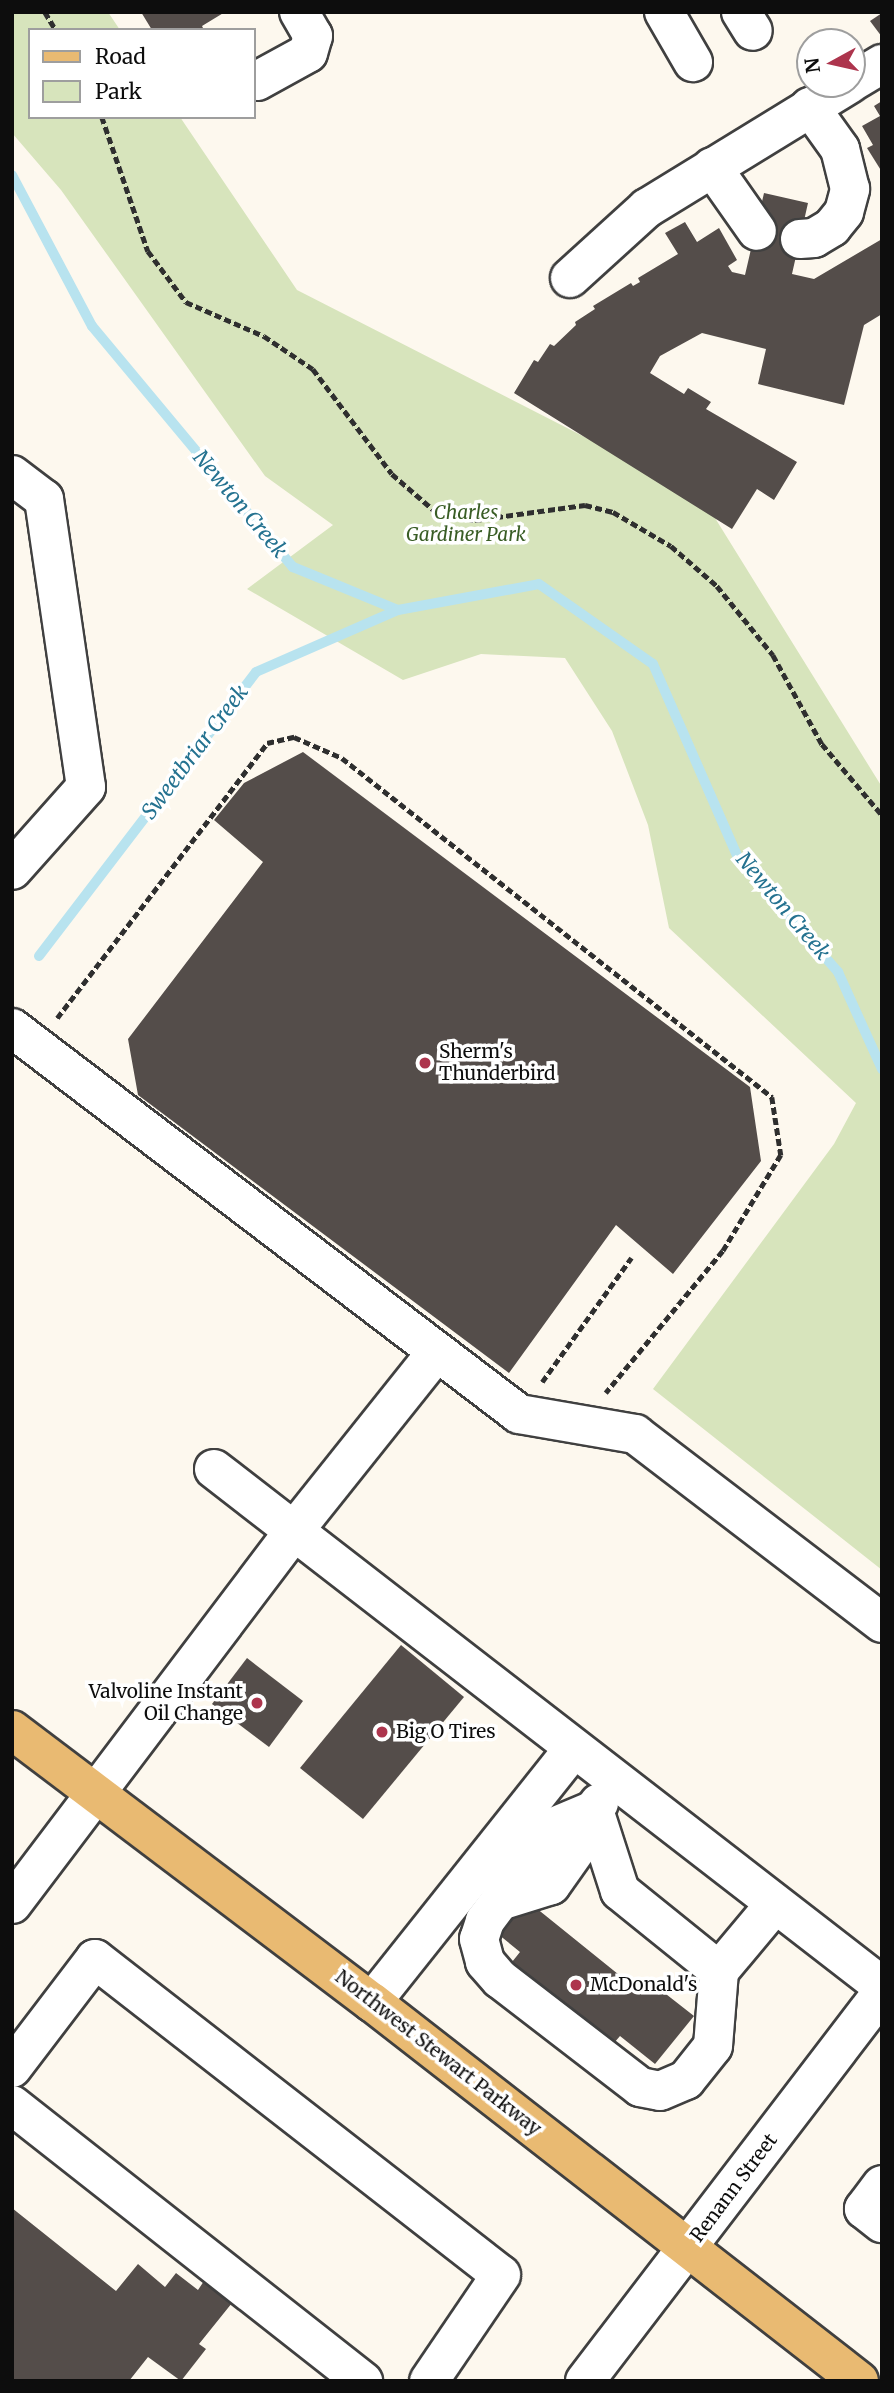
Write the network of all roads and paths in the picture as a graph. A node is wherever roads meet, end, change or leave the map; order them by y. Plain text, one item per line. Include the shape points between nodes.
1 (45, 12) edge
2 (299, 12) edge
3 (664, 12) edge
4 (55, 28) edge
5 (693, 62) dead end
6 (882, 64) edge
7 (866, 74) edge
8 (257, 81) dead end
9 (825, 98) edge
10 (810, 107) junction
11 (103, 119) edge
12 (712, 167) junction
13 (757, 231) dead end
14 (800, 239) dead end
15 (570, 278) dead end
16 (12, 475) edge
17 (882, 815) edge
18 (12, 870) edge
19 (24, 1038) edge
20 (631, 1258) dead end
21 (436, 1353) junction
22 (519, 1414) junction
23 (580, 1423) junction
24 (214, 1469) dead end
25 (293, 1532) junction
26 (882, 1623) edge
27 (12, 1730) edge
28 (573, 1748) junction
29 (94, 1794) junction
30 (604, 1796) junction
31 (12, 1904) edge
32 (775, 1904) junction
33 (719, 1971) junction
34 (882, 1986) edge
35 (882, 1993) edge
36 (372, 2002) junction
37 (12, 2068) edge
38 (12, 2105) edge
39 (882, 2185) edge
40 (882, 2223) edge
41 (689, 2248) junction
42 (363, 2381) edge
43 (429, 2381) edge
44 (585, 2381) edge
45 (859, 2381) edge

1 - 4 path
2 - 8 street via 313,36 308,52
3 - 5 street
6 - 7 street
9 - 10 street
10 - 12 street
10 - 14 street via 840,149 850,189 844,212 832,227 814,238
11 - 17 path via 148,251 186,302 264,336 313,369 391,474 436,512 475,520 585,505 613,512 671,546 717,586 772,655 822,744
12 - 13 street
12 - 15 street via 647,208
16 - 18 street via 44,499 86,787
19 - 21 street
19 - 23 path via 267,743 294,737 342,758 772,1097 781,1155 723,1251
20 - 22 path
21 - 22 street
21 - 25 street
22 - 23 street
23 - 26 street via 635,1434
24 - 25 street
25 - 28 street
25 - 29 street
27 - 29 main road, Northwest Stewart Parkway
28 - 30 street
28 - 36 street
29 - 31 street
29 - 36 main road, Northwest Stewart Parkway
30 - 32 street
30 - 33 street via 621,1892
30 - 33 street via 585,1837 551,1885 500,1901 485,1921 479,1939 485,1962 499,1979 640,2087 673,2088 686,2080 713,2046
32 - 33 street
32 - 34 street
35 - 41 street, Renann Street
36 - 41 main road, Northwest Stewart Parkway
37 - 43 street via 95,1959 501,2275
38 - 42 street
39 - 40 street via 864,2209
41 - 44 street, Renann Street
41 - 45 main road, Northwest Stewart Parkway

